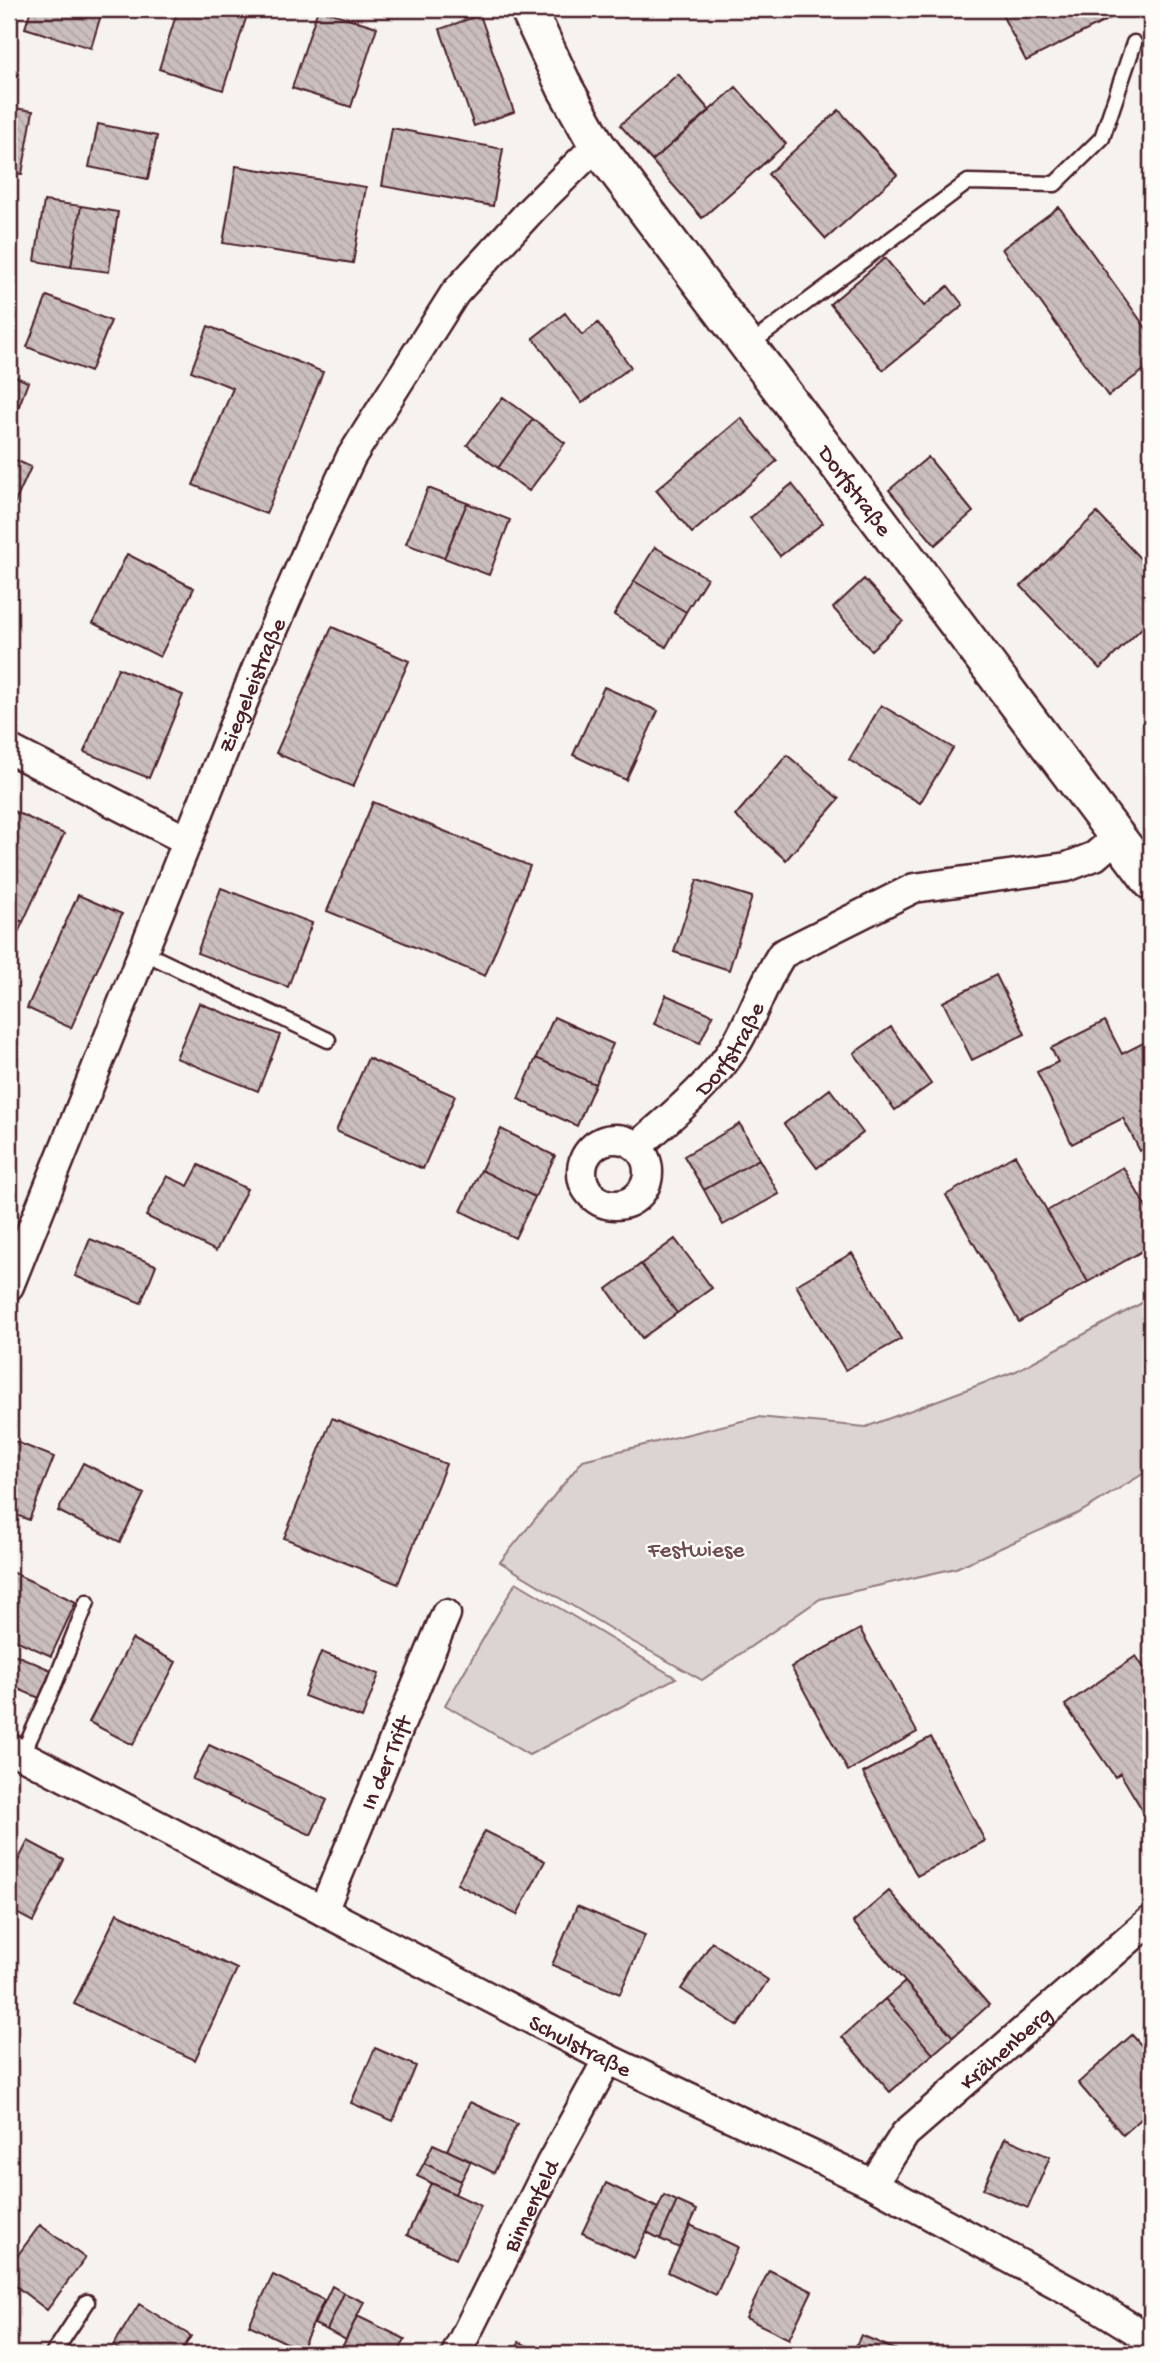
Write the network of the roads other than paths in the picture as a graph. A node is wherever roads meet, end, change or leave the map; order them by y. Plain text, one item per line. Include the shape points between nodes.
1 (528, 9) edge
2 (1134, 43) dead end
3 (597, 145) junction
4 (749, 345) junction
5 (9, 749) edge
6 (1118, 836) junction
7 (188, 841) junction
8 (1151, 882) edge
9 (144, 952) junction
10 (328, 1040) dead end
11 (636, 1147) dead end
12 (9, 1286) edge
13 (87, 1602) dead end
14 (446, 1614) dead end
15 (15, 1752) edge
16 (323, 1911) junction
17 (1151, 1920) edge
18 (608, 2059) junction
19 (873, 2183) junction
20 (87, 2302) dead end
21 (1151, 2340) edge
22 (53, 2354) edge
23 (456, 2354) edge

1 - 3 street, Dorfstraße
2 - 4 lane via 1102,138 1055,184 968,182
3 - 4 street, Dorfstraße
3 - 7 street, Ziegeleistraße via 455,293 351,457 258,665
4 - 6 street, Dorfstraße
5 - 7 street
6 - 8 street, Dorfstraße
6 - 11 street, Dorfstraße via 1095,856 1067,867 914,888 782,954 737,1043 718,1070
7 - 9 street, Ziegeleistraße
9 - 10 lane
9 - 12 street, Ziegeleistraße
13 - 15 lane via 54,1685
14 - 16 street, In der Trift
15 - 16 street, Schulstraße
16 - 18 street, Schulstraße
17 - 19 street, Krähenberg via 905,2134
18 - 19 street, Schulstraße
18 - 23 street, Binnenfeld
19 - 21 street, Schulstraße
20 - 22 lane

